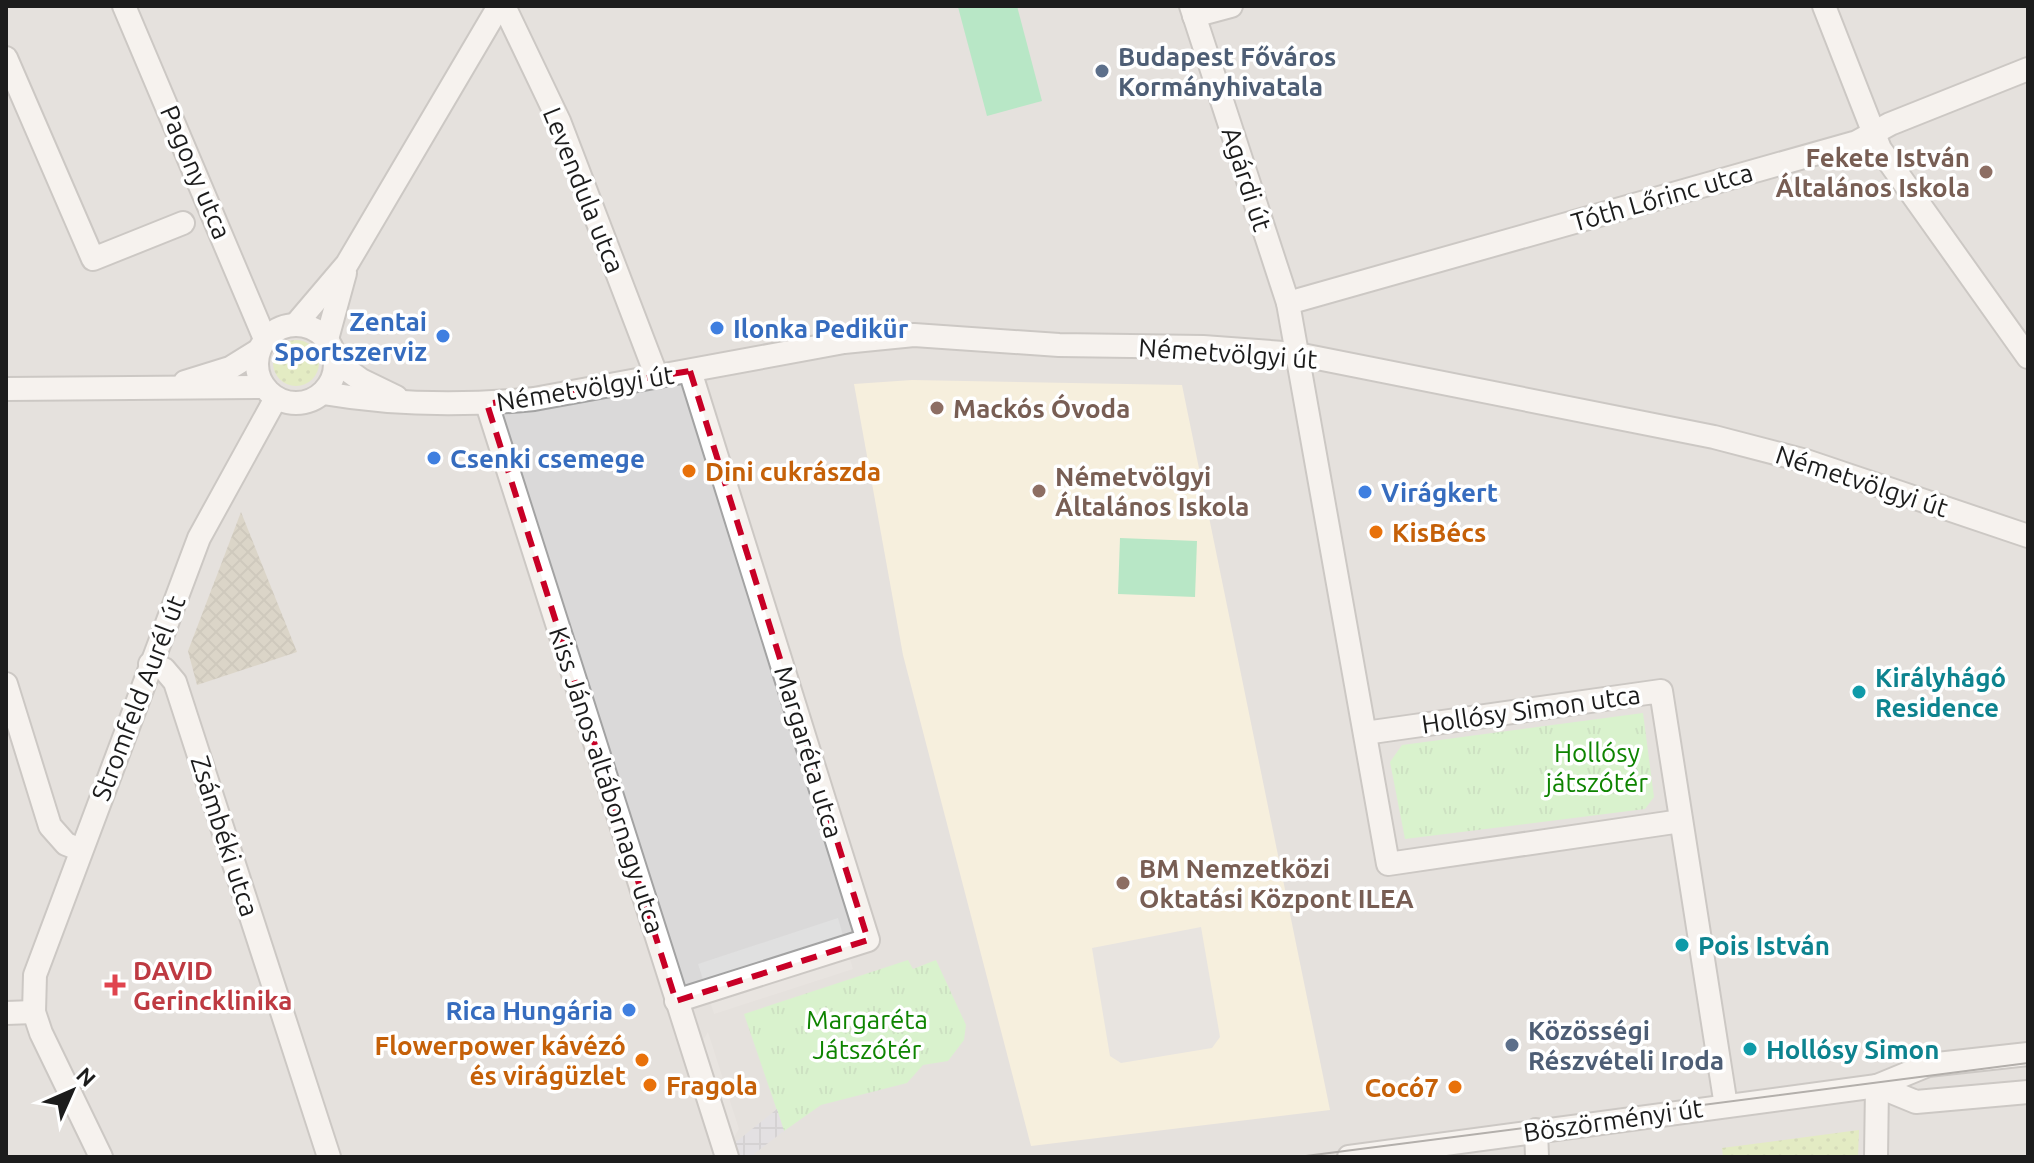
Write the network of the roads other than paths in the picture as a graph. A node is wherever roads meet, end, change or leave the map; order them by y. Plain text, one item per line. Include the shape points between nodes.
1 (124, 6) edge
2 (501, 6) edge
3 (1231, 6) edge
4 (1824, 6) edge
5 (1192, 11) edge
6 (6, 58) edge
7 (2028, 69) edge
8 (1873, 134) junction
9 (183, 223) dead end
10 (347, 264) junction
11 (1288, 303) junction
12 (296, 324) junction
13 (327, 339) junction
14 (262, 344) junction
15 (1297, 354) junction
16 (2028, 357) edge
17 (335, 361) junction
18 (690, 371) junction
19 (657, 377) junction
20 (9, 382) edge
21 (168, 386) junction
22 (270, 392) junction
23 (323, 393) junction
24 (412, 403) junction
25 (487, 404) junction
26 (2028, 536) edge
27 (150, 664) junction
28 (6, 684) edge
29 (1365, 733) junction
30 (1681, 821) junction
31 (81, 850) junction
32 (676, 1001) junction
33 (34, 1012) junction
34 (6, 1013) edge
35 (2028, 1054) edge
36 (1877, 1086) junction
37 (2028, 1092) edge
38 (1726, 1106) junction
39 (1536, 1130) junction
40 (101, 1157) edge
41 (329, 1157) edge
42 (727, 1157) edge
43 (1349, 1157) edge
44 (1537, 1157) edge
45 (1876, 1157) edge

1 - 14 street, Pagony utca
2 - 10 street
2 - 19 street, Levendula utca via 559,121
3 - 5 street
4 - 8 street
5 - 11 street, Agárdi út
6 - 9 street via 93,259
7 - 8 street, Tóth Lőrinc utca
8 - 11 street, Tóth Lőrinc utca
8 - 16 street
10 - 12 street
10 - 13 street
11 - 15 street, Agárdi út
12 - 13 street
12 - 14 street via 284,326
13 - 17 street
14 - 21 street via 230,368
14 - 22 street via 257,365
15 - 18 street, Németvölgyi út via 914,335 844,342
15 - 26 street, Németvölgyi út via 1729,441 1806,461
15 - 29 street
17 - 23 street via 335,373
17 - 24 street, Németvölgyi út via 361,380
18 - 19 street, Németvölgyi út
18 - 32 street, Margaréta utca via 868,940
19 - 25 street, Németvölgyi út
20 - 21 street
21 - 22 street
22 - 23 street via 300,403
22 - 27 street, Stromfeld Aurél út via 199,538
23 - 24 street, Németvölgyi út
24 - 25 street, Németvölgyi út
25 - 32 street, Kiss János altábornagy utca
27 - 31 street, Stromfeld Aurél út
27 - 41 street, Zsámbéki utca via 164,669 175,682
28 - 31 street via 50,826 66,844
29 - 30 street via 1388,864
29 - 30 street, Hollósy Simon utca via 1661,691
30 - 38 street, Hollósy Simon utca
31 - 33 street, Stromfeld Aurél út via 35,975
32 - 42 street, Kiss János altábornagy utca
33 - 34 street
33 - 40 street
35 - 36 street, Böszörményi út via 1928,1065
36 - 37 street, Böszörményi út via 1916,1102
36 - 38 street, Böszörményi út
36 - 45 street
38 - 39 street, Böszörményi út
39 - 43 street, Böszörményi út
39 - 44 street

